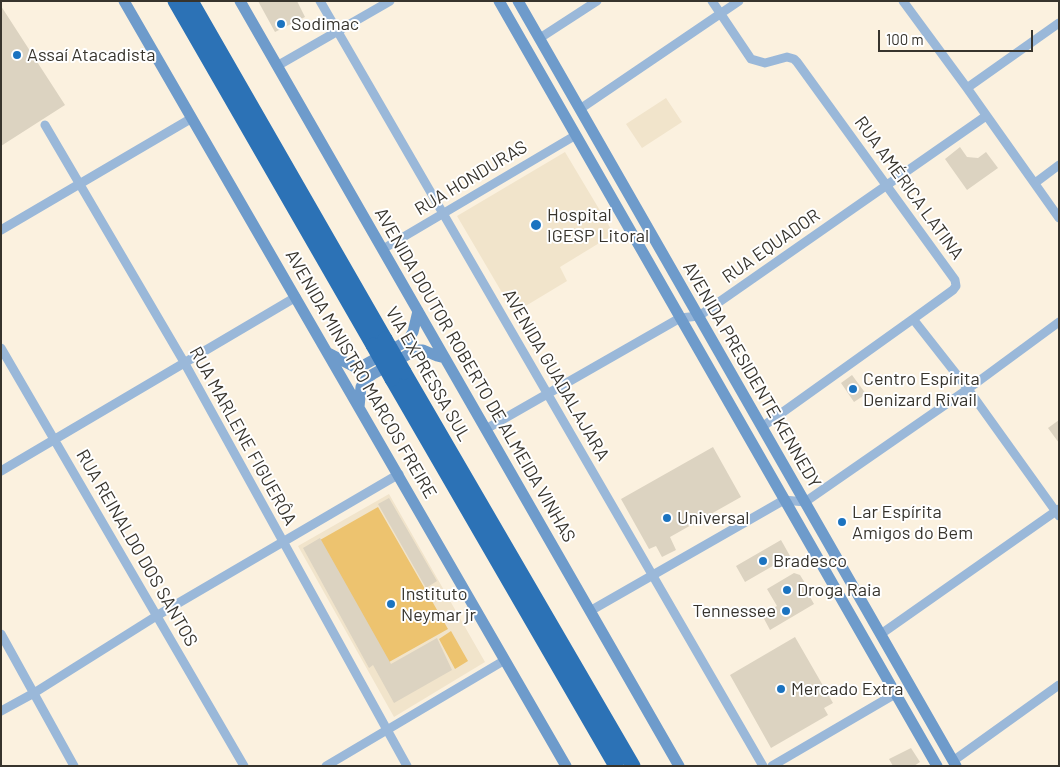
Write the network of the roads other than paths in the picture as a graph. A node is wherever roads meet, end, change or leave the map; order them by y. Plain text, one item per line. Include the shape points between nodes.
1 (124, 1) edge
2 (175, 1) edge
3 (191, 1) edge
4 (240, 1) edge
5 (320, 1) edge
6 (390, 1) edge
7 (499, 1) edge
8 (518, 1) edge
9 (597, 1) edge
10 (712, 1) edge
11 (739, 1) edge
12 (903, 1) edge
13 (721, 14) junction
14 (1059, 23) edge
15 (337, 32) junction
16 (540, 38) junction
17 (277, 66) junction
18 (968, 88) junction
19 (580, 109) junction
20 (986, 116) junction
21 (192, 118) junction
22 (45, 125) dead end
23 (576, 136) junction
24 (1059, 165) edge
25 (1035, 183) junction
26 (80, 184) junction
27 (887, 186) junction
28 (443, 214) junction
29 (1059, 218) edge
30 (1, 230) edge
31 (383, 250) junction
32 (296, 297) junction
33 (418, 311) junction
34 (699, 316) junction
35 (680, 318) junction
36 (913, 319) junction
37 (1059, 322) edge
38 (379, 342) junction
39 (1, 348) edge
40 (328, 353) junction
41 (445, 358) junction
42 (184, 362) junction
43 (398, 375) junction
44 (968, 389) junction
45 (547, 394) junction
46 (360, 407) junction
47 (762, 427) junction
48 (486, 429) junction
49 (55, 439) junction
50 (1, 471) edge
51 (399, 474) junction
52 (784, 500) junction
53 (805, 502) junction
54 (1058, 512) edge
55 (284, 542) junction
56 (653, 575) junction
57 (590, 611) junction
58 (158, 615) junction
59 (1, 634) edge
60 (881, 634) junction
61 (505, 660) junction
62 (1059, 685) edge
63 (34, 693) junction
64 (895, 694) junction
65 (1, 711) edge
66 (386, 731) junction
67 (955, 763) edge
68 (74, 766) edge
69 (244, 766) edge
70 (326, 766) edge
71 (407, 766) edge
72 (566, 766) edge
73 (616, 766) edge
74 (633, 766) edge
75 (679, 766) edge
76 (763, 766) edge
77 (772, 766) edge
78 (937, 766) edge

1 - 21 main road, AVENIDA MINISTRO MARCOS FREIRE
2 - 38 highway, VIA EXPRESSA SUL
3 - 38 highway, VIA EXPRESSA SUL
4 - 17 main road, AVENIDA DOUTOR ROBERTO DE ALMEIDA VINHAS
5 - 15 street, AVENIDA GUADALAJARA
6 - 15 street
7 - 23 main road, AVENIDA PRESIDENTE KENNEDY
8 - 16 main road, AVENIDA PRESIDENTE KENNEDY
9 - 16 street
10 - 13 street, RUA AMÉRICA LATINA
11 - 13 street
12 - 18 street
13 - 19 street
13 - 27 street, RUA AMÉRICA LATINA via 751,59 765,63 783,57 794,59
14 - 18 street
15 - 17 street
15 - 28 street, AVENIDA GUADALAJARA
16 - 19 main road, AVENIDA PRESIDENTE KENNEDY
17 - 31 main road, AVENIDA DOUTOR ROBERTO DE ALMEIDA VINHAS
18 - 20 street
19 - 34 main road, AVENIDA PRESIDENTE KENNEDY
20 - 25 street
20 - 27 street, RUA EQUADOR
21 - 26 street
21 - 32 main road, AVENIDA MINISTRO MARCOS FREIRE
22 - 26 street, RUA MARLENE FIGUERÔA
23 - 28 street, RUA HONDURAS
23 - 35 main road, AVENIDA PRESIDENTE KENNEDY
24 - 25 street
25 - 29 street
26 - 30 street
26 - 42 street, RUA MARLENE FIGUERÔA
27 - 34 street, RUA EQUADOR
27 - 36 street, RUA AMÉRICA LATINA via 956,280 953,290
28 - 31 street, RUA HONDURAS
28 - 45 street, AVENIDA GUADALAJARA
31 - 33 main road, AVENIDA DOUTOR ROBERTO DE ALMEIDA VINHAS
32 - 40 main road, AVENIDA MINISTRO MARCOS FREIRE
32 - 42 street
33 - 40 main road via 413,332 407,341 364,365 355,367
33 - 41 main road, AVENIDA DOUTOR ROBERTO DE ALMEIDA VINHAS
34 - 35 street, RUA EQUADOR
34 - 47 main road, AVENIDA PRESIDENTE KENNEDY
35 - 45 street, RUA EQUADOR
35 - 52 main road, AVENIDA PRESIDENTE KENNEDY
36 - 44 street
36 - 47 street
37 - 44 street
38 - 43 highway, VIA EXPRESSA SUL, bridge
39 - 49 street, RUA REINALDO DOS SANTOS
40 - 46 main road, AVENIDA MINISTRO MARCOS FREIRE
41 - 46 main road via 416,350 373,374 361,387
41 - 48 main road, AVENIDA DOUTOR ROBERTO DE ALMEIDA VINHAS
42 - 49 street
42 - 55 street, RUA MARLENE FIGUERÔA
43 - 73 highway, VIA EXPRESSA SUL
43 - 74 highway, VIA EXPRESSA SUL
44 - 53 street
44 - 54 street
45 - 48 street, RUA EQUADOR
45 - 56 street, AVENIDA GUADALAJARA
46 - 51 main road, AVENIDA MINISTRO MARCOS FREIRE
47 - 53 main road, AVENIDA PRESIDENTE KENNEDY
48 - 57 main road, AVENIDA DOUTOR ROBERTO DE ALMEIDA VINHAS
49 - 50 street
49 - 58 street, RUA REINALDO DOS SANTOS
51 - 55 street
51 - 61 main road, AVENIDA MINISTRO MARCOS FREIRE
52 - 53 street
52 - 56 street
52 - 64 main road, AVENIDA PRESIDENTE KENNEDY
53 - 60 main road, AVENIDA PRESIDENTE KENNEDY
54 - 60 street
55 - 58 street
55 - 66 street, RUA MARLENE FIGUERÔA
56 - 57 street
56 - 76 street, AVENIDA GUADALAJARA
57 - 75 main road, AVENIDA DOUTOR ROBERTO DE ALMEIDA VINHAS
58 - 63 street
58 - 69 street, RUA REINALDO DOS SANTOS
59 - 63 street
60 - 67 main road, AVENIDA PRESIDENTE KENNEDY
61 - 66 street
61 - 72 main road, AVENIDA MINISTRO MARCOS FREIRE
62 - 67 street
63 - 65 street
63 - 68 street
64 - 77 street
64 - 78 main road, AVENIDA PRESIDENTE KENNEDY
66 - 70 street
66 - 71 street, RUA MARLENE FIGUERÔA

